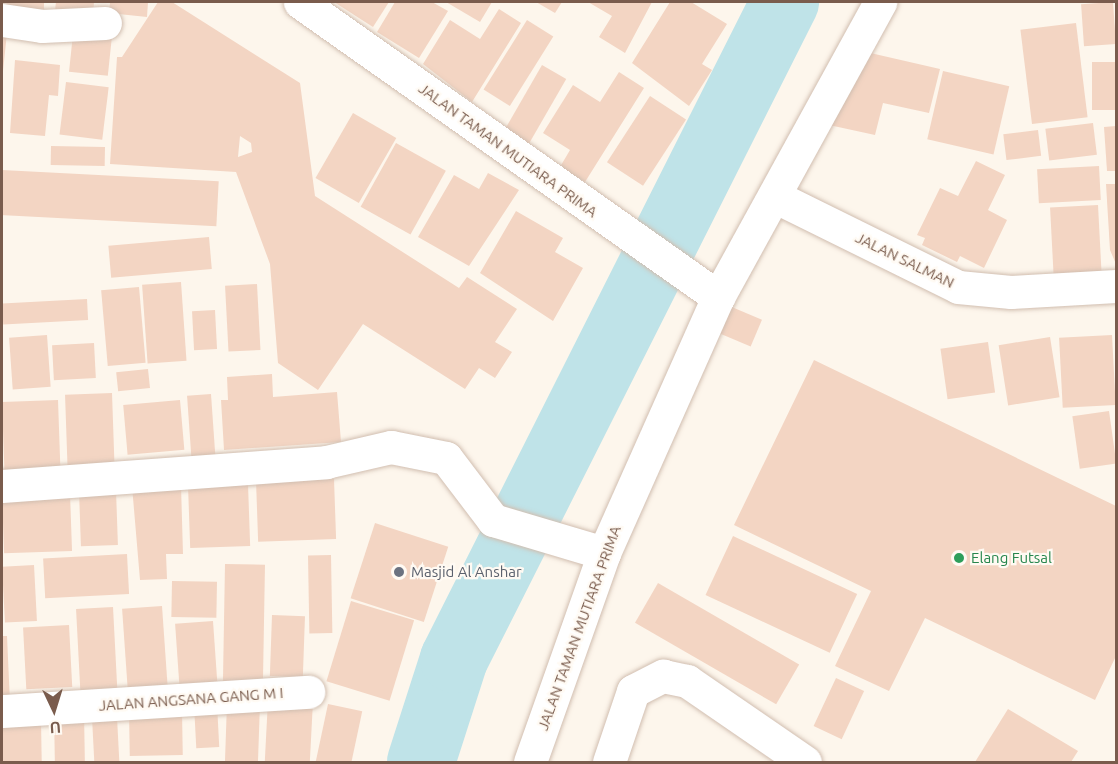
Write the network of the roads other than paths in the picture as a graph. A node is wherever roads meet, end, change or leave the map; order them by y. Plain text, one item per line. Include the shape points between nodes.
1 (300, 2) edge
2 (880, 2) edge
3 (2, 20) edge
4 (105, 23) dead end
5 (774, 196) junction
6 (1116, 286) edge
7 (718, 297) junction
8 (2, 486) edge
9 (604, 553) junction
10 (308, 692) dead end
11 (2, 711) edge
12 (530, 762) edge
13 (609, 762) edge
14 (805, 762) edge

1 - 7 street, JALAN TAMAN MUTIARA PRIMA
2 - 5 street, JALAN TAMAN MUTIARA PRIMA
3 - 4 street via 42,26
5 - 6 street, JALAN SALMAN via 958,287 1011,292
5 - 7 street, JALAN TAMAN MUTIARA PRIMA
7 - 9 street, JALAN TAMAN MUTIARA PRIMA
8 - 9 street via 315,463 392,447 446,458 493,520
9 - 12 street, JALAN TAMAN MUTIARA PRIMA
10 - 11 street, JALAN ANGSANA GANG M I
13 - 14 street via 633,691 663,676 687,681

